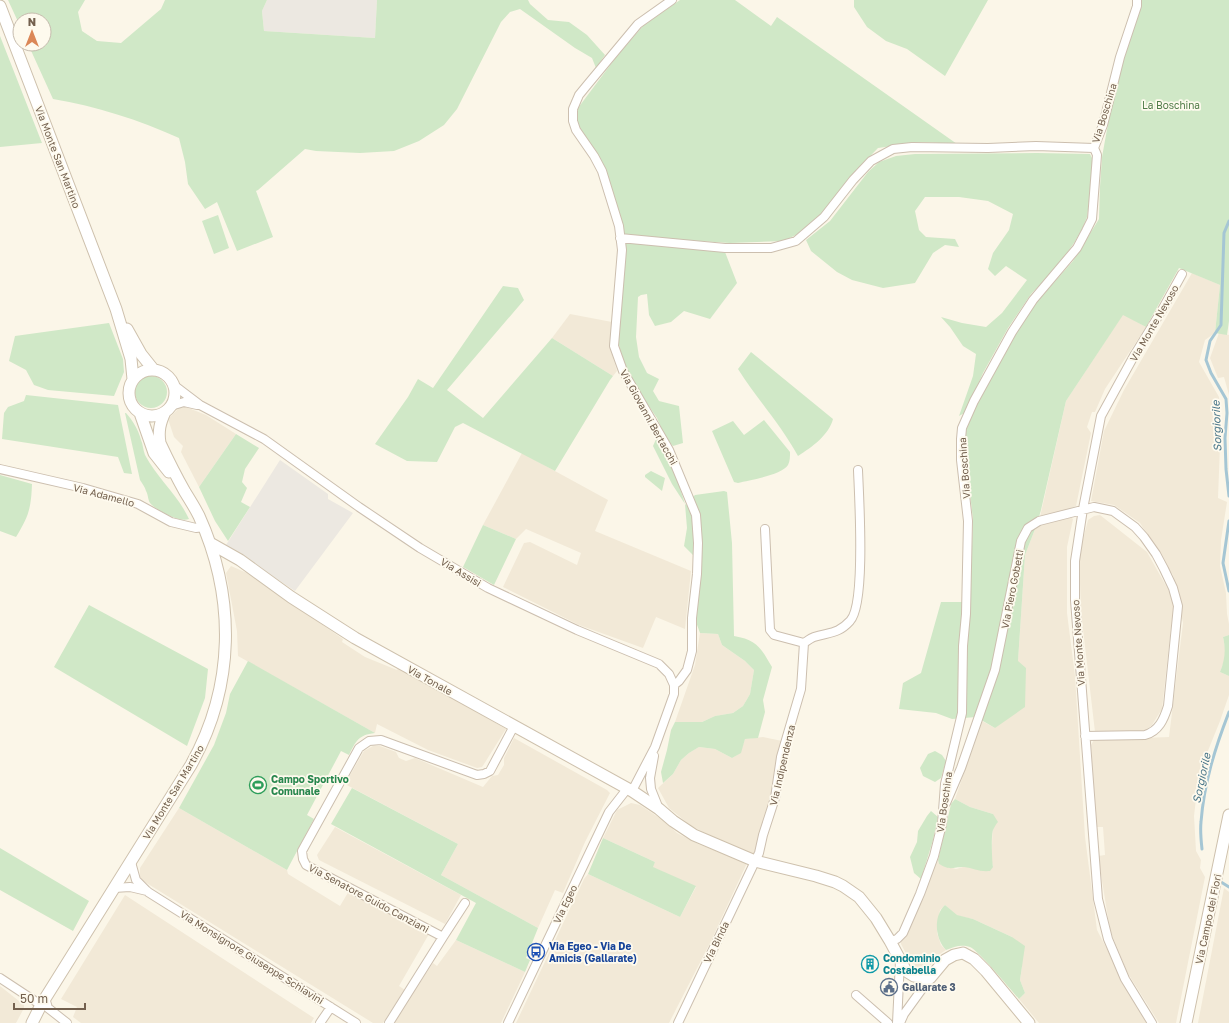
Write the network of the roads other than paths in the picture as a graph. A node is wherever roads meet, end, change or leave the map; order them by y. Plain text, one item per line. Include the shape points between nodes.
1 (672, 0) edge
2 (1137, 0) edge
3 (0, 6) edge
4 (1094, 148) junction
5 (620, 238) junction
6 (1182, 274) dead end
7 (116, 309) junction
8 (153, 369) junction
9 (133, 379) junction
10 (174, 386) junction
11 (200, 405) junction
12 (168, 409) junction
13 (140, 413) junction
14 (0, 469) edge
15 (858, 470) dead end
16 (185, 491) junction
17 (1082, 509) junction
18 (204, 527) junction
19 (764, 529) dead end
20 (210, 543) junction
21 (240, 560) junction
22 (217, 568) junction
23 (804, 643) junction
24 (674, 684) junction
25 (514, 726) junction
26 (1085, 736) junction
27 (655, 747) junction
28 (629, 790) junction
29 (943, 808) junction
30 (659, 809) junction
31 (1229, 815) edge
32 (756, 861) junction
33 (131, 862) junction
34 (114, 888) junction
35 (148, 892) junction
36 (465, 903) dead end
37 (444, 938) junction
38 (890, 941) junction
39 (900, 961) junction
40 (0, 978) edge
41 (930, 978) junction
42 (856, 994) dead end
43 (331, 1007) junction
44 (38, 1010) edge
45 (54, 1014) junction
46 (67, 1023) edge
47 (320, 1023) edge
48 (356, 1023) edge
49 (389, 1023) edge
50 (508, 1023) edge
51 (678, 1023) edge
52 (888, 1023) edge
53 (897, 1023) edge
54 (900, 1023) edge
55 (1029, 1023) edge
56 (1152, 1023) edge
57 (1186, 1023) edge

1 - 5 street, Via Giovanni Bertacchi via 638,24 588,84 573,109 576,130 602,171 619,226
2 - 4 street, Via Boschina via 1103,125
3 - 7 street, Via Monte San Martino
4 - 5 street via 1036,146 893,149 871,161 824,217 796,241 771,248 725,248
4 - 29 street, Via Boschina via 1097,155 1092,219 1077,248 1033,300 1012,332 962,428 961,460 968,521 962,713 945,784
5 - 24 street, Via Giovanni Bertacchi via 622,250 614,346 623,371 669,450 696,515 698,543 692,652 687,670
6 - 17 street, Via Monte Nevoso via 1101,416
7 - 8 street, Via Monte San Martino via 141,354
7 - 9 street, Via Monte San Martino via 132,359
8 - 9 street via 142,371
8 - 10 street, Via Monte San Martino via 167,374
9 - 13 street, Via Monte San Martino via 128,391 129,398
10 - 11 street, Via Assisi
10 - 12 street, Via Monte San Martino via 175,395
11 - 12 street, Via Assisi via 184,402
11 - 24 street, Via Assisi via 264,438 420,548 482,584 578,630 658,664 669,674
12 - 13 street via 153,416
12 - 16 street, Via Monte San Martino via 159,426 158,434 160,443
13 - 16 street, Via Monte San Martino via 154,453
14 - 18 street, Via Adamello via 83,488 138,504 171,522 196,528
15 - 23 street via 860,582 857,607 852,620 843,628 832,634 813,637
16 - 18 street, Via Monte San Martino
17 - 26 street, Via Monte Nevoso via 1075,561 1075,592
17 - 26 street, Via Piero Gobetti via 1094,507 1113,511 1135,528 1156,554 1173,588 1178,606 1168,706 1159,727 1145,735
17 - 29 street, Via Piero Gobetti via 1039,521 1028,528 1021,541 995,670 961,768
18 - 20 street, Via Monte San Martino
19 - 23 street via 770,630 774,635
20 - 21 street, Via Tonale
20 - 22 street, Via Monte San Martino
21 - 22 street via 222,563
21 - 25 street, Via Tonale via 355,638
22 - 33 street, Via Monte San Martino via 226,635 221,688 217,702 200,748
23 - 32 street, Via Indipendenza via 801,689 781,757 775,798
24 - 27 street via 672,702
25 - 28 street, Via Tonale
25 - 37 street, Via Senatore Guido Canziani via 490,771 477,775 381,740 369,741 359,748 302,851 306,865
26 - 56 street, Via Monte Nevoso via 1098,899 1108,939 1125,980
27 - 28 street
27 - 30 street via 650,778
28 - 30 street, Via Tonale
28 - 50 street, Via Egeo via 609,812
29 - 38 street, Via Boschina via 934,856 920,894 903,933
30 - 32 street, Via Tonale via 694,835
31 - 57 street, Via Campo dei Fiori
32 - 38 street, Via Tonale via 843,886 859,897
32 - 51 street, Via Binda
33 - 34 street, Via Monte San Martino
33 - 35 street, Via Monsignore Giuseppe Schiavini via 136,880
34 - 35 street, Via Monsignore Giuseppe Schiavini via 130,887
34 - 44 street, Via Monte San Martino
35 - 43 street, Via Monsignore Giuseppe Schiavini
36 - 37 street
37 - 49 street
38 - 39 street, Via Tonale
39 - 41 street, Via Tonale via 906,971 914,976
39 - 53 street
40 - 44 street
41 - 54 street
41 - 55 street via 945,960 954,954 963,953 974,959 986,971
42 - 52 street
43 - 47 street
43 - 48 street, Via Monsignore Giuseppe Schiavini
44 - 45 street
44 - 45 street via 48,1008
45 - 46 street

